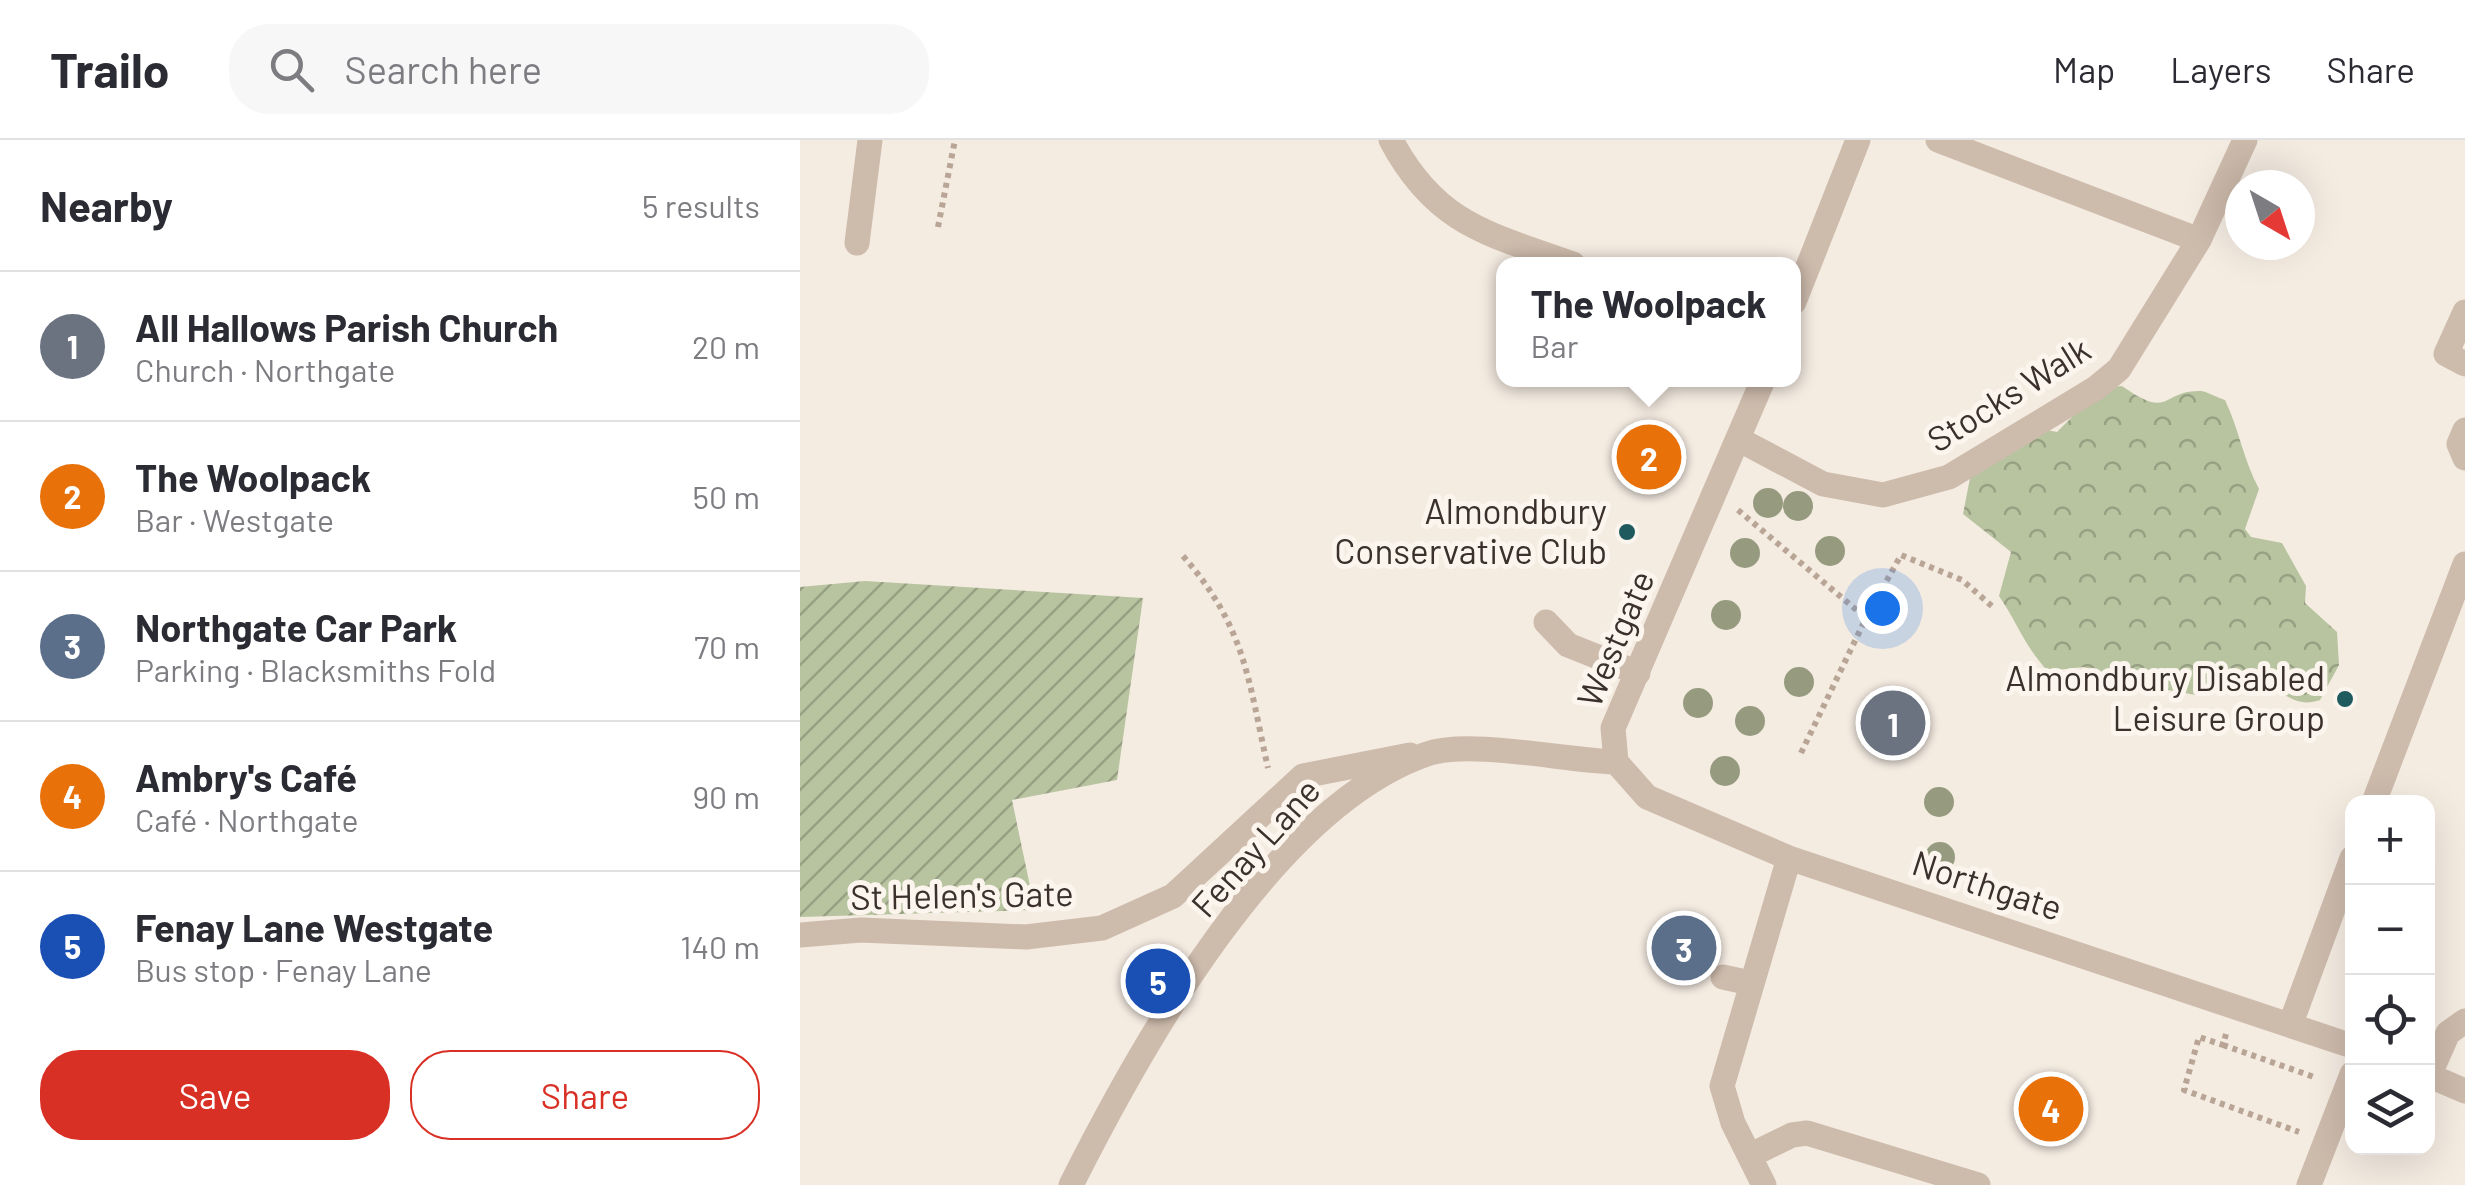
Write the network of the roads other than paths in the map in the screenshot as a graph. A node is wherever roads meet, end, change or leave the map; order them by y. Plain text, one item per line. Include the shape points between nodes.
1 (870, 140) edge
2 (1391, 140) edge
3 (1858, 140) edge
4 (1938, 140) edge
5 (2246, 140) edge
6 (2199, 240) junction
7 (857, 243) dead end
8 (1553, 257) edge
9 (1801, 284) edge
10 (2465, 312) edge
11 (2465, 364) edge
12 (1760, 387) edge
13 (2465, 430) edge
14 (1738, 439) junction
15 (2465, 458) edge
16 (2465, 564) edge
17 (1546, 622) dead end
18 (1638, 673) junction
19 (1430, 752) junction
20 (1616, 762) junction
21 (2377, 795) edge
22 (1790, 858) junction
23 (2345, 877) edge
24 (800, 935) edge
25 (1723, 977) dead end
26 (1750, 984) junction
27 (2465, 1021) edge
28 (2290, 1022) junction
29 (2345, 1043) edge
30 (2433, 1065) edge
31 (2435, 1078) edge
32 (2465, 1091) edge
33 (2345, 1092) edge
34 (1751, 1155) junction
35 (1964, 1183) edge
36 (1071, 1185) edge
37 (1764, 1185) edge
38 (2309, 1185) edge

1 - 7 street
2 - 8 street via 1437,204 1471,228
3 - 9 street
4 - 6 street
5 - 6 street, Stocks Walk
6 - 14 street, Stocks Walk via 2119,369 1950,477 1883,494 1823,484
10 - 11 street via 2446,354
12 - 14 street, Westgate
13 - 15 street via 2459,444
14 - 18 street, Westgate
16 - 21 street
17 - 18 street via 1568,646
18 - 20 street, Westgate via 1613,728
19 - 20 street, Fenay Lane via 1513,751
19 - 24 street, St Helen's Gate via 1302,776 1173,896 1102,928 1026,937 861,930
19 - 36 street, Fenay Lane via 1356,790 1240,909 1170,1008
20 - 22 street, Northgate via 1647,797
22 - 26 street
22 - 28 street, Northgate
23 - 28 street
25 - 26 street
26 - 34 street via 1722,1086 1732,1124
27 - 30 street via 2448,1034
28 - 29 street, Northgate
31 - 32 street
33 - 38 street
34 - 35 street via 1807,1134
34 - 37 street

